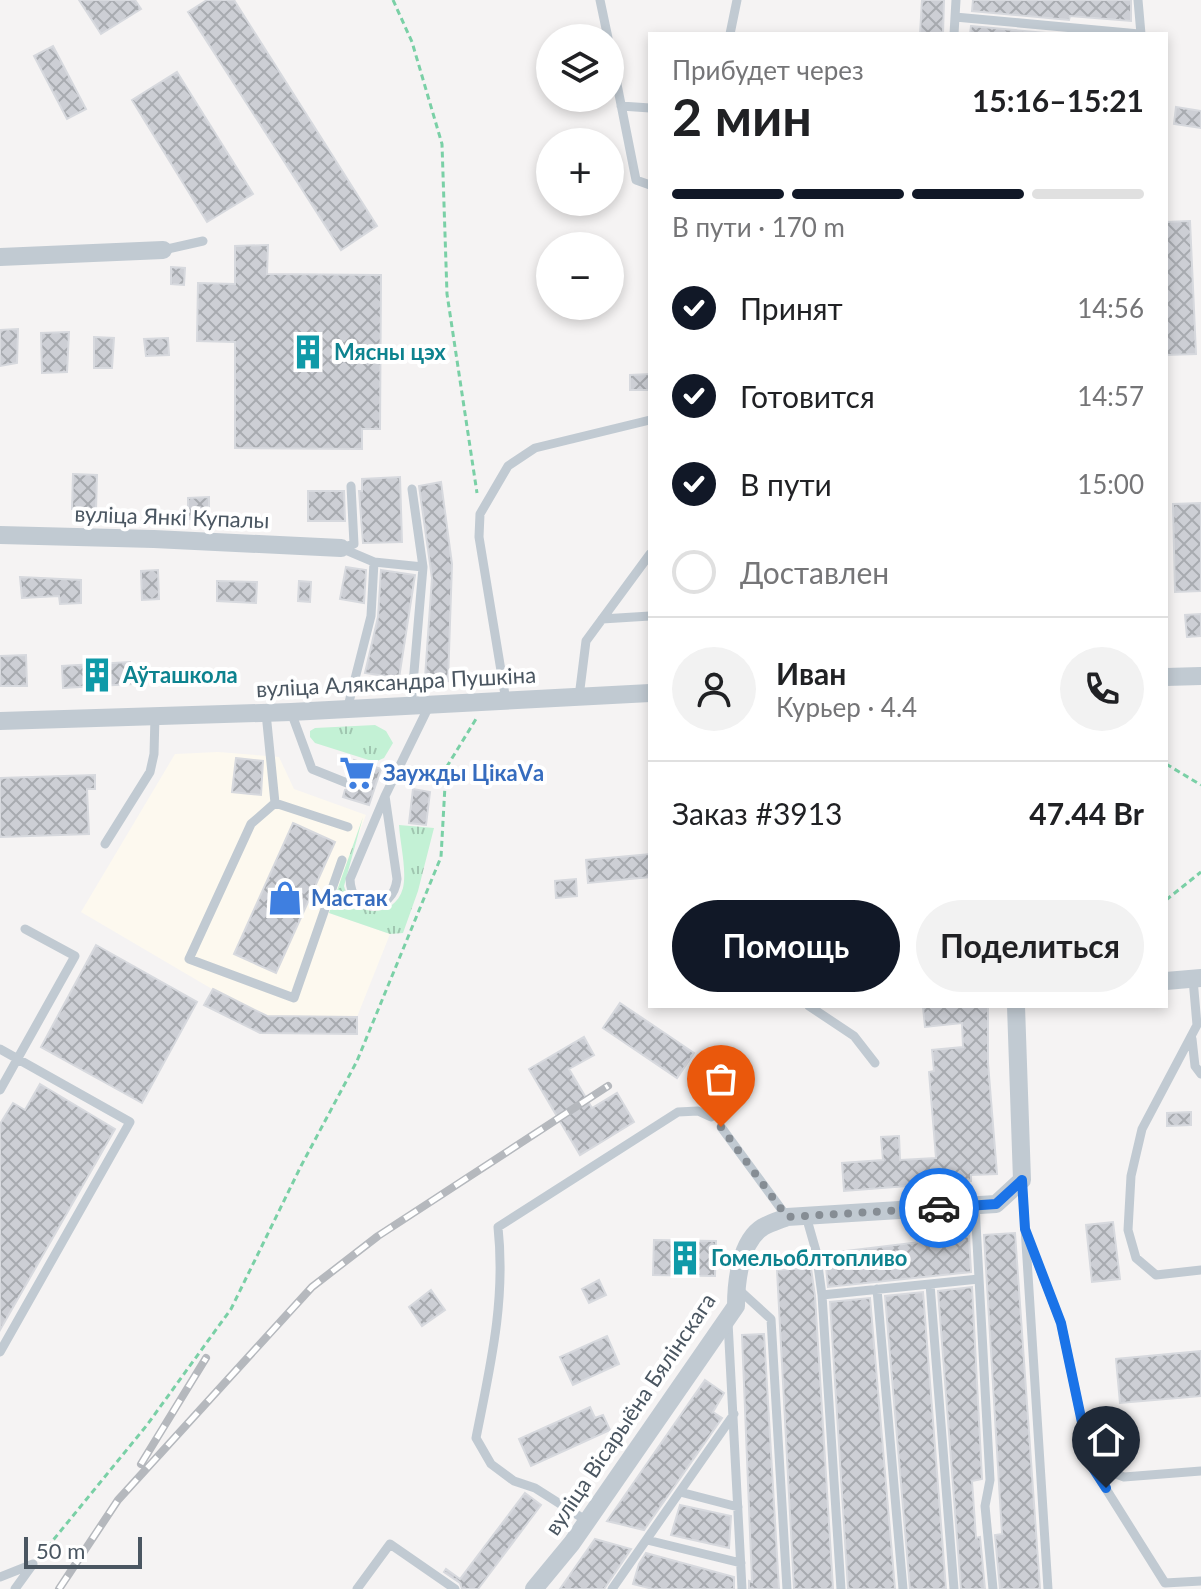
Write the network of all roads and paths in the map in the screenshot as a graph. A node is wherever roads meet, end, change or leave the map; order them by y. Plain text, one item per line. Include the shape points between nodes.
1 (393, 0) edge
2 (600, 0) edge
3 (737, 0) edge
4 (956, 0) edge
5 (1138, 0) edge
6 (955, 17) junction
7 (605, 24) edge
8 (730, 32) edge
9 (954, 32) edge
10 (1118, 32) edge
11 (1140, 32) edge
12 (624, 106) edge
13 (648, 108) edge
14 (622, 112) edge
15 (648, 184) edge
16 (203, 241) dead end
17 (163, 250) joint
18 (0, 257) edge
19 (648, 420) edge
20 (351, 486) dead end
21 (412, 489) dead end
22 (480, 514) junction
23 (0, 535) edge
24 (341, 548) junction
25 (648, 557) edge
26 (374, 562) junction
27 (423, 567) junction
28 (648, 616) edge
29 (602, 619) junction
30 (1201, 676) edge
31 (1168, 677) edge
32 (648, 693) edge
33 (579, 697) junction
34 (506, 701) junction
35 (486, 702) junction
36 (420, 706) junction
37 (347, 710) junction
38 (291, 712) junction
39 (266, 713) junction
40 (155, 716) junction
41 (0, 721) edge
42 (1168, 765) edge
43 (347, 783) dead end
44 (1201, 785) edge
45 (373, 792) dead end
46 (385, 796) junction
47 (275, 803) junction
48 (348, 827) dead end
49 (105, 844) dead end
50 (342, 860) dead end
51 (1201, 872) edge
52 (1168, 898) edge
53 (25, 929) dead end
54 (1197, 979) edge
55 (1168, 981) edge
56 (812, 1008) edge
57 (1016, 1008) edge
58 (1192, 1039) junction
59 (0, 1049) edge
60 (17, 1059) junction
61 (875, 1063) dead end
62 (1201, 1074) edge
63 (0, 1090) edge
64 (711, 1117) dead end
65 (721, 1127) dead end
66 (1022, 1180) junction
67 (975, 1205) junction
68 (797, 1216) junction
69 (1025, 1229) junction
70 (1201, 1270) edge
71 (979, 1279) junction
72 (930, 1284) junction
73 (736, 1287) junction
74 (877, 1289) junction
75 (822, 1295) junction
76 (727, 1319) junction
77 (0, 1352) edge
78 (734, 1414) junction
79 (1091, 1465) junction
80 (1201, 1471) edge
81 (680, 1492) junction
82 (738, 1507) junction
83 (587, 1521) junction
84 (647, 1540) junction
85 (741, 1563) junction
86 (33, 1564) junction
87 (0, 1577) edge
88 (1201, 1581) edge
89 (1164, 1586) edge
90 (15, 1589) edge
91 (357, 1589) edge
92 (455, 1589) edge
93 (534, 1589) edge
94 (615, 1589) edge
95 (742, 1589) edge
96 (787, 1589) edge
97 (841, 1589) edge
98 (903, 1589) edge
99 (954, 1589) edge
100 (993, 1589) edge
101 (1048, 1589) edge

1 - 22 path via 412,42 442,144 447,294
2 - 7 lane
3 - 8 lane
4 - 6 lane
5 - 11 lane
6 - 9 lane
6 - 10 lane
12 - 13 lane
14 - 15 lane via 636,180
16 - 17 lane
17 - 18 street
19 - 22 lane via 535,448 508,466
20 - 24 lane via 354,544
21 - 27 lane
22 - 34 lane via 479,537
23 - 24 street, вуліца Янкі Купалы
24 - 26 lane
25 - 29 lane
26 - 27 lane
26 - 37 lane via 371,616
27 - 36 lane
28 - 29 lane
29 - 33 lane via 586,641
30 - 31 street
32 - 33 street, вуліца Аляксандра Пушкіна
33 - 34 street, вуліца Аляксандра Пушкіна
34 - 35 street, вуліца Аляксандра Пушкіна
35 - 36 street, вуліца Аляксандра Пушкіна
35 - 86 path via 446,768 441,857 357,1061 231,1309 147,1425
36 - 37 street, вуліца Аляксандра Пушкіна
36 - 46 lane
37 - 38 street, вуліца Аляксандра Пушкіна
38 - 39 street, вуліца Аляксандра Пушкіна
38 - 43 lane via 312,769
39 - 40 street, вуліца Аляксандра Пушкіна
39 - 47 lane
40 - 41 street, вуліца Аляксандра Пушкіна
40 - 49 lane via 150,772
42 - 44 path
45 - 46 lane
46 - 46 lane via 350,879 355,897 373,905 390,899 396,889
47 - 48 lane
47 - 50 lane via 251,824 189,959 294,998
51 - 52 path
53 - 60 lane via 75,956
54 - 55 street
54 - 58 lane
56 - 61 lane via 854,1036
57 - 66 street
58 - 62 lane
58 - 70 lane via 1142,1129 1131,1176 1128,1230 1136,1258 1156,1275
59 - 60 lane
60 - 63 lane
60 - 77 lane via 130,1122
64 - 83 lane via 678,1112 498,1227 498,1327 476,1438 491,1464
65 - 68 lane
66 - 67 street, вуліца Вісарыёна Бялінскага via 996,1204
66 - 69 lane
67 - 68 street, вуліца Вісарыёна Бялінскага
67 - 71 lane
68 - 73 street, вуліца Вісарыёна Бялінскага via 761,1228 744,1255
68 - 75 lane via 816,1251
69 - 79 lane via 1061,1323
69 - 101 lane
71 - 72 lane
71 - 100 lane via 990,1480 985,1506
72 - 74 lane
72 - 99 lane
73 - 76 street, вуліца Вісарыёна Бялінскага via 736,1306
73 - 96 lane via 771,1319
74 - 75 lane
74 - 98 lane
75 - 97 lane
76 - 78 lane
76 - 83 street, вуліца Вісарыёна Бялінскага
78 - 81 lane
78 - 82 lane
79 - 80 lane via 1124,1477
79 - 89 lane
81 - 82 lane
81 - 84 lane
82 - 85 lane
83 - 93 street, вуліца Вісарыёна Бялінскага
84 - 85 lane
84 - 94 lane
85 - 95 lane
86 - 87 lane
86 - 90 lane
88 - 89 lane
91 - 92 lane via 390,1544

